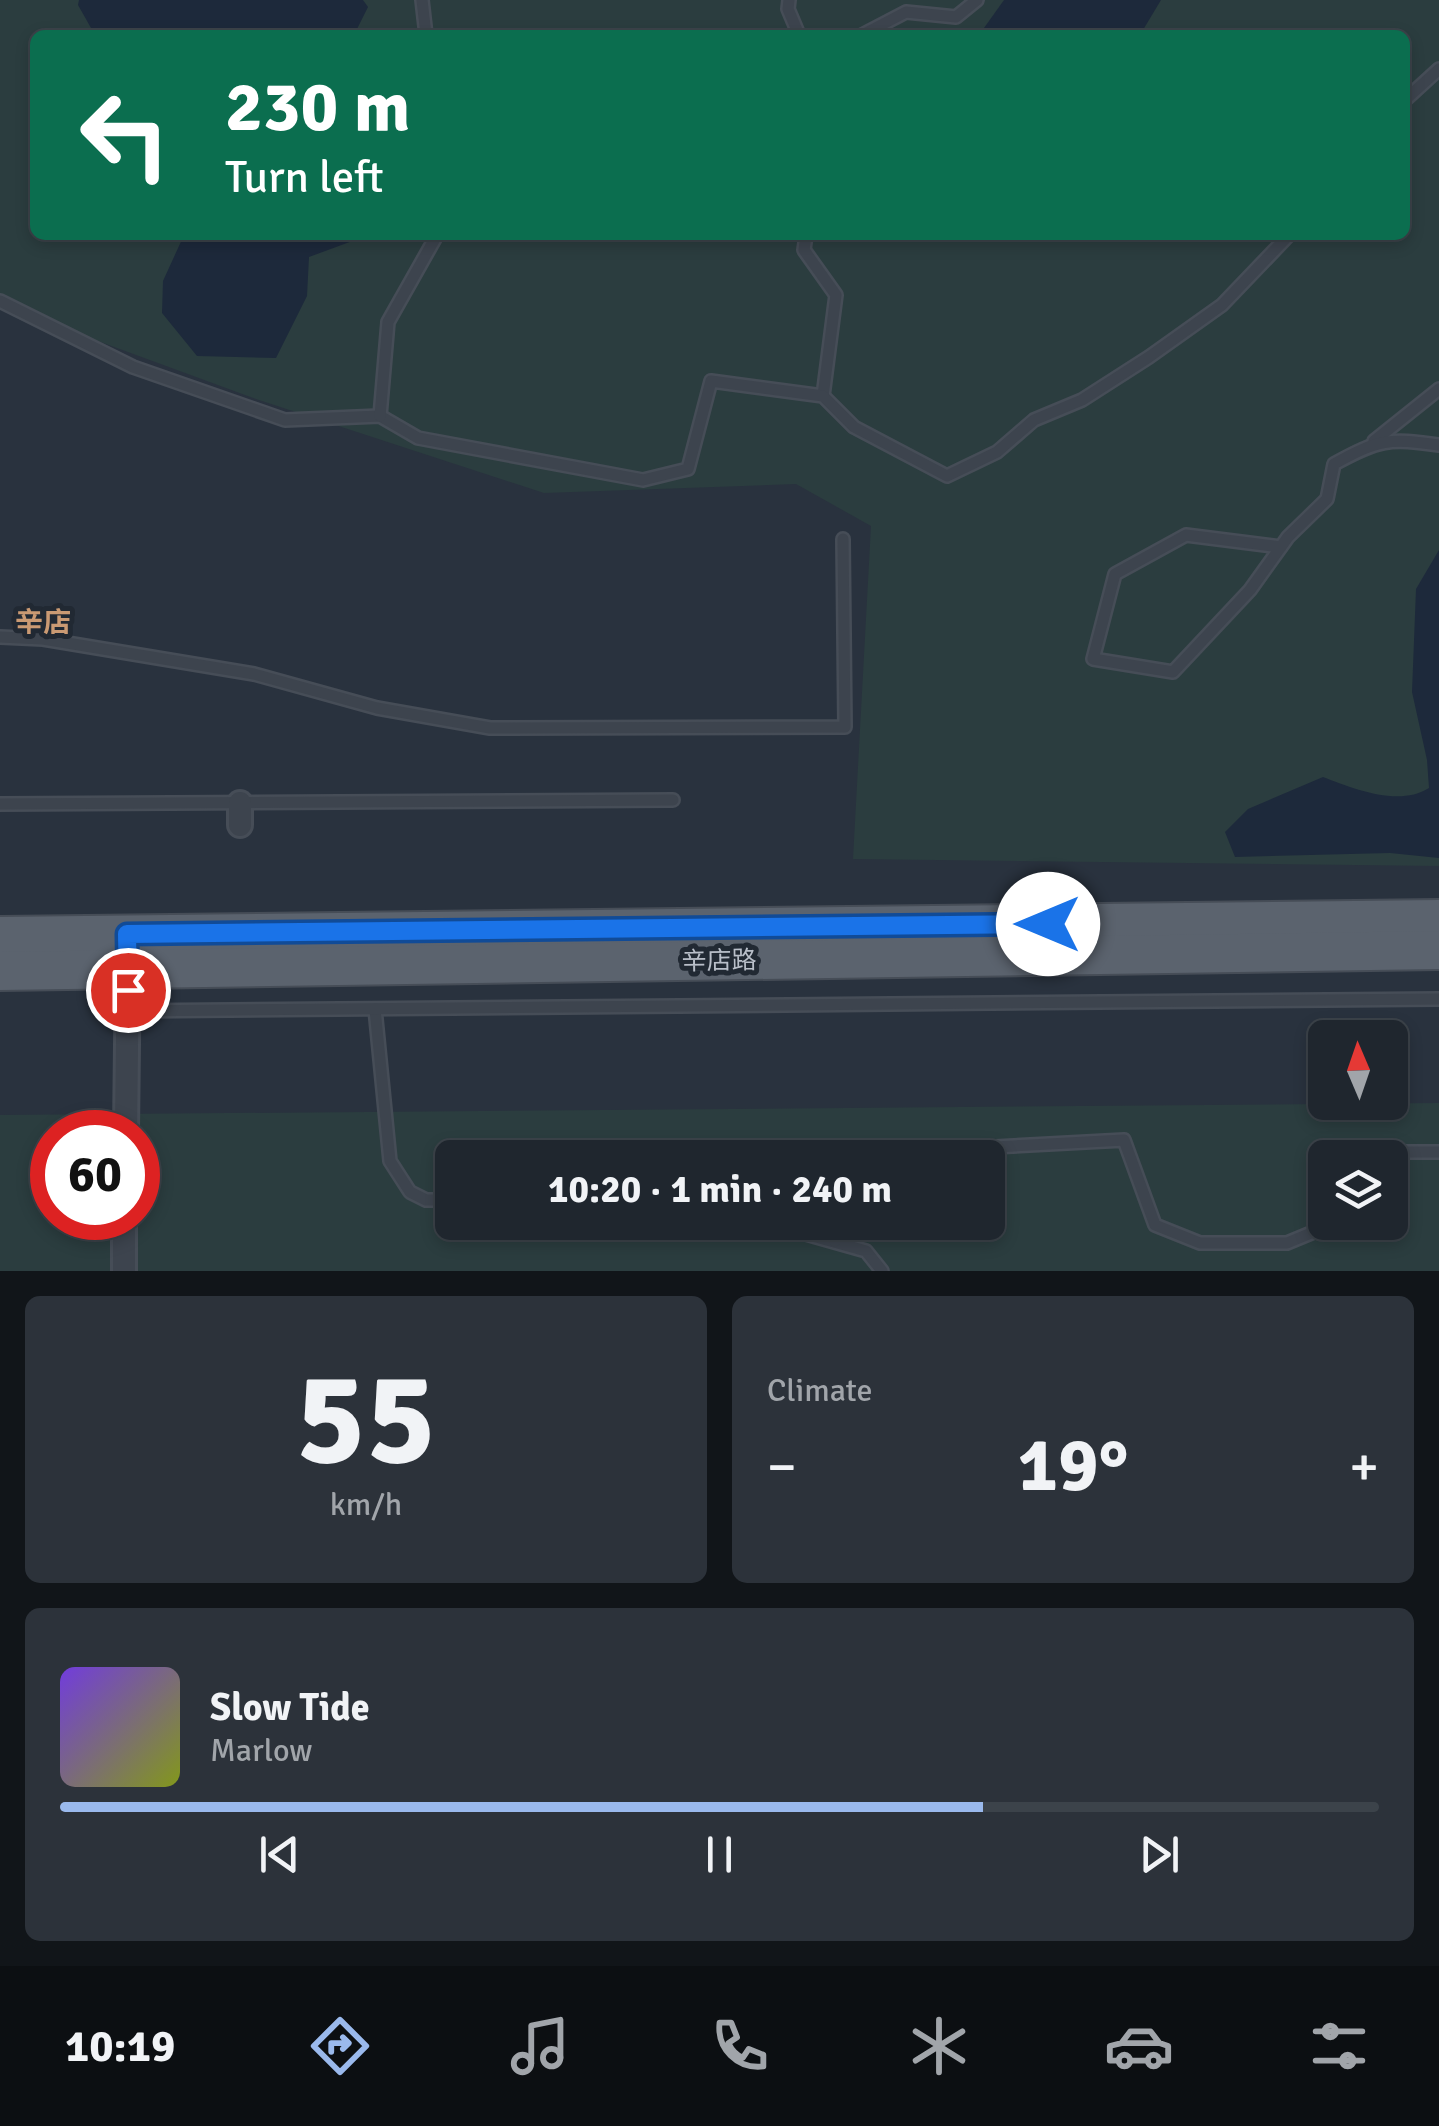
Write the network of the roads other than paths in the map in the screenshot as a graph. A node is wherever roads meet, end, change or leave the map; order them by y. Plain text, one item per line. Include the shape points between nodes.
1 (422, 0) edge
2 (790, 0) edge
3 (978, 0) edge
4 (425, 30) edge
5 (798, 30) edge
6 (872, 30) edge
7 (1439, 70) edge
8 (1410, 96) edge
9 (434, 240) edge
10 (805, 240) edge
11 (1284, 240) edge
12 (0, 301) edge
13 (1439, 388) edge
14 (823, 396) junction
15 (380, 416) junction
16 (1371, 444) junction
17 (1439, 445) edge
18 (843, 539) dead end
19 (1281, 547) junction
20 (0, 637) edge
21 (673, 800) dead end
22 (0, 804) edge
23 (1439, 919) edge
24 (0, 936) edge
25 (1439, 950) edge
26 (128, 952) junction
27 (0, 972) edge
28 (1439, 999) edge
29 (376, 1008) junction
30 (127, 1011) junction
31 (126, 1110) edge
32 (1005, 1146) edge
33 (1408, 1152) edge
34 (1439, 1152) edge
35 (435, 1200) edge
36 (1308, 1235) edge
37 (124, 1240) edge
38 (831, 1240) edge
39 (835, 1241) joint
40 (124, 1271) edge
41 (886, 1271) edge

1 - 4 lane
2 - 5 lane
3 - 6 lane via 956,17 906,12
7 - 8 lane
9 - 15 lane via 388,322
10 - 14 lane via 804,250 836,295
11 - 14 lane via 1222,304 1164,346 1082,400 1034,420 997,452 947,476 854,427
12 - 15 lane via 133,367 286,420
13 - 16 lane
14 - 15 lane via 711,381 688,469 643,480 418,438
16 - 17 lane via 1398,439
16 - 19 lane via 1334,464 1328,499
18 - 20 lane via 845,727 490,728 377,708 254,674
19 - 19 lane via 1173,672 1093,659 1115,574 1186,535
21 - 22 lane via 240,814
23 - 26 main road, 辛店路
24 - 26 main road, 辛店路
25 - 26 main road, 辛店路
26 - 27 main road, 辛店路
26 - 30 street
28 - 29 lane
29 - 30 lane
29 - 35 lane via 390,1161 410,1192
30 - 31 street
32 - 36 lane via 1124,1140 1155,1224 1200,1243 1287,1243
33 - 34 lane
37 - 40 street
38 - 39 lane
39 - 41 lane via 866,1251

